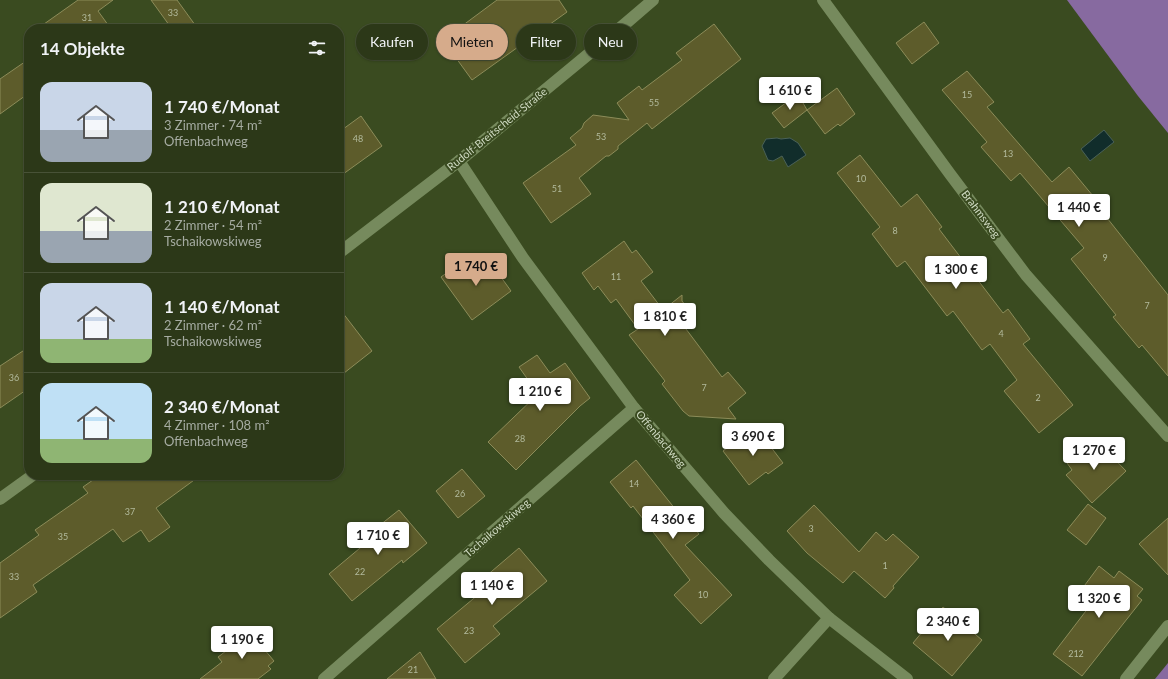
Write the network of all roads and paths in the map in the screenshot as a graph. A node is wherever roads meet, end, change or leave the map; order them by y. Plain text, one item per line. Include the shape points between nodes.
1 (652, 0) edge
2 (823, 0) edge
3 (459, 161) junction
4 (344, 249) edge
5 (634, 408) junction
6 (1168, 436) edge
7 (27, 480) edge
8 (0, 499) edge
9 (829, 618) junction
10 (1168, 626) edge
11 (324, 679) edge
12 (774, 679) edge
13 (907, 679) edge
14 (1126, 679) edge

1 - 3 street, Rudolf-Breitscheid-Straße
2 - 6 street, Brahmsweg via 1026,275
3 - 4 street, Rudolf-Breitscheid-Straße
3 - 5 street, Offenbachweg via 523,258
5 - 9 street, Offenbachweg via 724,513
5 - 11 street, Tschaikowskiweg
7 - 8 street
9 - 12 street
9 - 13 street, Offenbachweg
10 - 14 street

